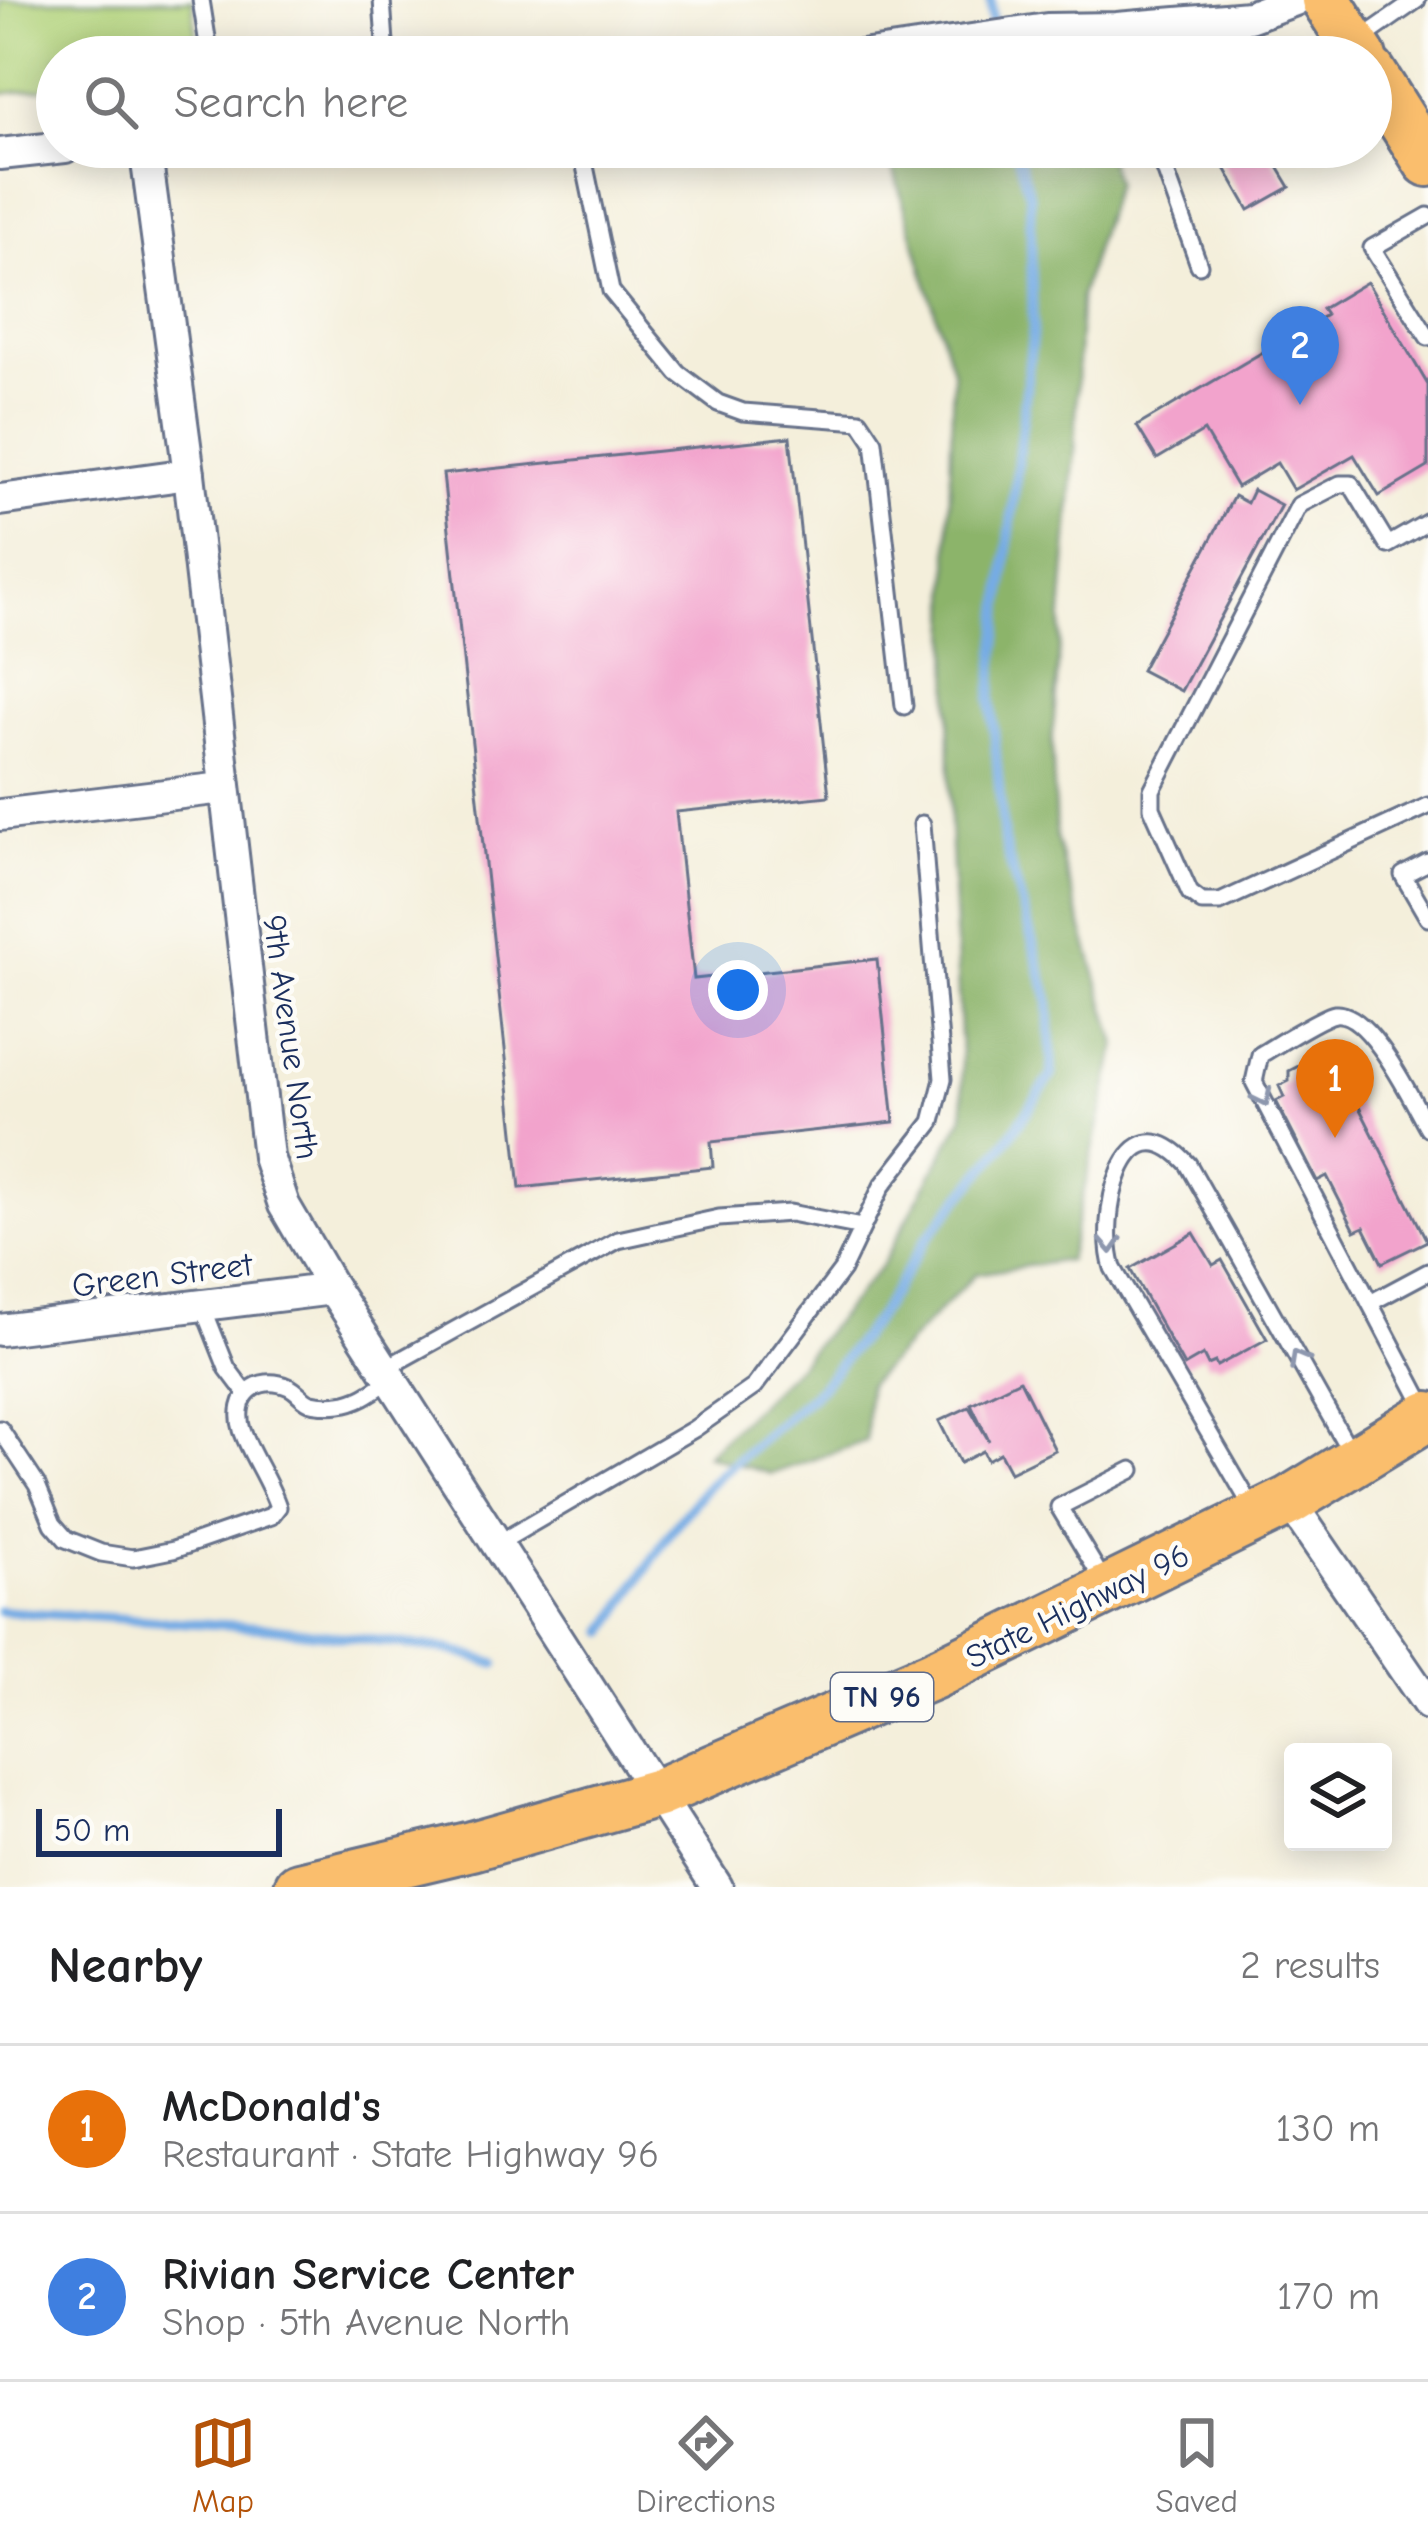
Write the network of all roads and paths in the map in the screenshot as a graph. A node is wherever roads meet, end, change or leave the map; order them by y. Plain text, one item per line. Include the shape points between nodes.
1 (201, 0) edge
2 (382, 0) edge
3 (1295, 0) edge
4 (1326, 0) edge
5 (1417, 0) edge
6 (207, 36) edge
7 (385, 36) edge
8 (1000, 36) edge
9 (1084, 36) edge
10 (1156, 36) edge
11 (1348, 36) edge
12 (1383, 36) edge
13 (1392, 105) edge
14 (36, 150) edge
15 (0, 154) edge
16 (1428, 162) edge
17 (149, 168) edge
18 (585, 168) edge
19 (1164, 168) edge
20 (1428, 216) edge
21 (1199, 265) dead end
22 (1428, 337) edge
23 (188, 474) junction
24 (0, 500) edge
25 (1428, 522) edge
26 (904, 706) dead end
27 (223, 788) junction
28 (1428, 806) edge
29 (0, 815) edge
30 (922, 824) dead end
31 (1428, 862) edge
32 (1428, 919) edge
33 (1428, 1128) edge
34 (862, 1227) junction
35 (1428, 1272) edge
36 (333, 1289) junction
37 (1370, 1304) junction
38 (202, 1305) junction
39 (0, 1330) edge
40 (388, 1374) junction
41 (244, 1393) junction
42 (1428, 1414) edge
43 (0, 1429) edge
44 (1356, 1460) junction
45 (1132, 1470) dead end
46 (1273, 1509) junction
47 (496, 1544) junction
48 (1109, 1589) junction
49 (1428, 1704) edge
50 (658, 1793) junction
51 (299, 1887) edge
52 (717, 1887) edge

1 - 6 lane
2 - 7 lane
3 - 10 street
4 - 11 main road
5 - 12 lane
8 - 9 street via 1047,29
13 - 16 main road
14 - 15 street
17 - 23 street, 9th Avenue North
18 - 26 lane via 611,291 678,373 743,412 860,421 874,442
19 - 21 lane
20 - 22 lane via 1372,248
23 - 24 street
23 - 27 street, 9th Avenue North
25 - 28 lane via 1388,545 1351,484 1299,505 1152,790 1152,808 1190,893 1220,902
27 - 29 street
27 - 36 street, 9th Avenue North via 268,1157 284,1205
30 - 34 lane via 943,1079 932,1122 882,1186
31 - 32 lane via 1403,875
33 -> 37 lane via 1369,1030 1353,1018 1335,1014 1260,1054 1255,1065 1254,1082
34 - 40 lane via 790,1213 719,1218 618,1240
34 - 47 lane via 842,1270 754,1387
35 - 37 lane
36 - 38 street, Green Street
36 - 40 street, 9th Avenue North
37 - 42 lane
38 - 39 street, Green Street
38 - 41 lane
40 - 41 lane via 361,1399 339,1404 308,1403 287,1386
40 - 47 street, 9th Avenue North
41 - 43 lane via 242,1430 278,1507 271,1516 133,1558 66,1539
42 - 44 main road, State Highway 96 / TN 96
44 - 46 main road, State Highway 96 / TN 96
44 -> 46 lane via 1188,1164 1162,1143 1128,1151 1108,1237 1113,1268
45 - 48 lane via 1059,1507
46 - 48 main road, State Highway 96 / TN 96
46 - 49 street
47 - 50 street, 9th Avenue North
48 - 50 main road, State Highway 96 / TN 96
50 - 51 main road, State Highway 96 / TN 96
50 - 52 street, 9th Avenue North

